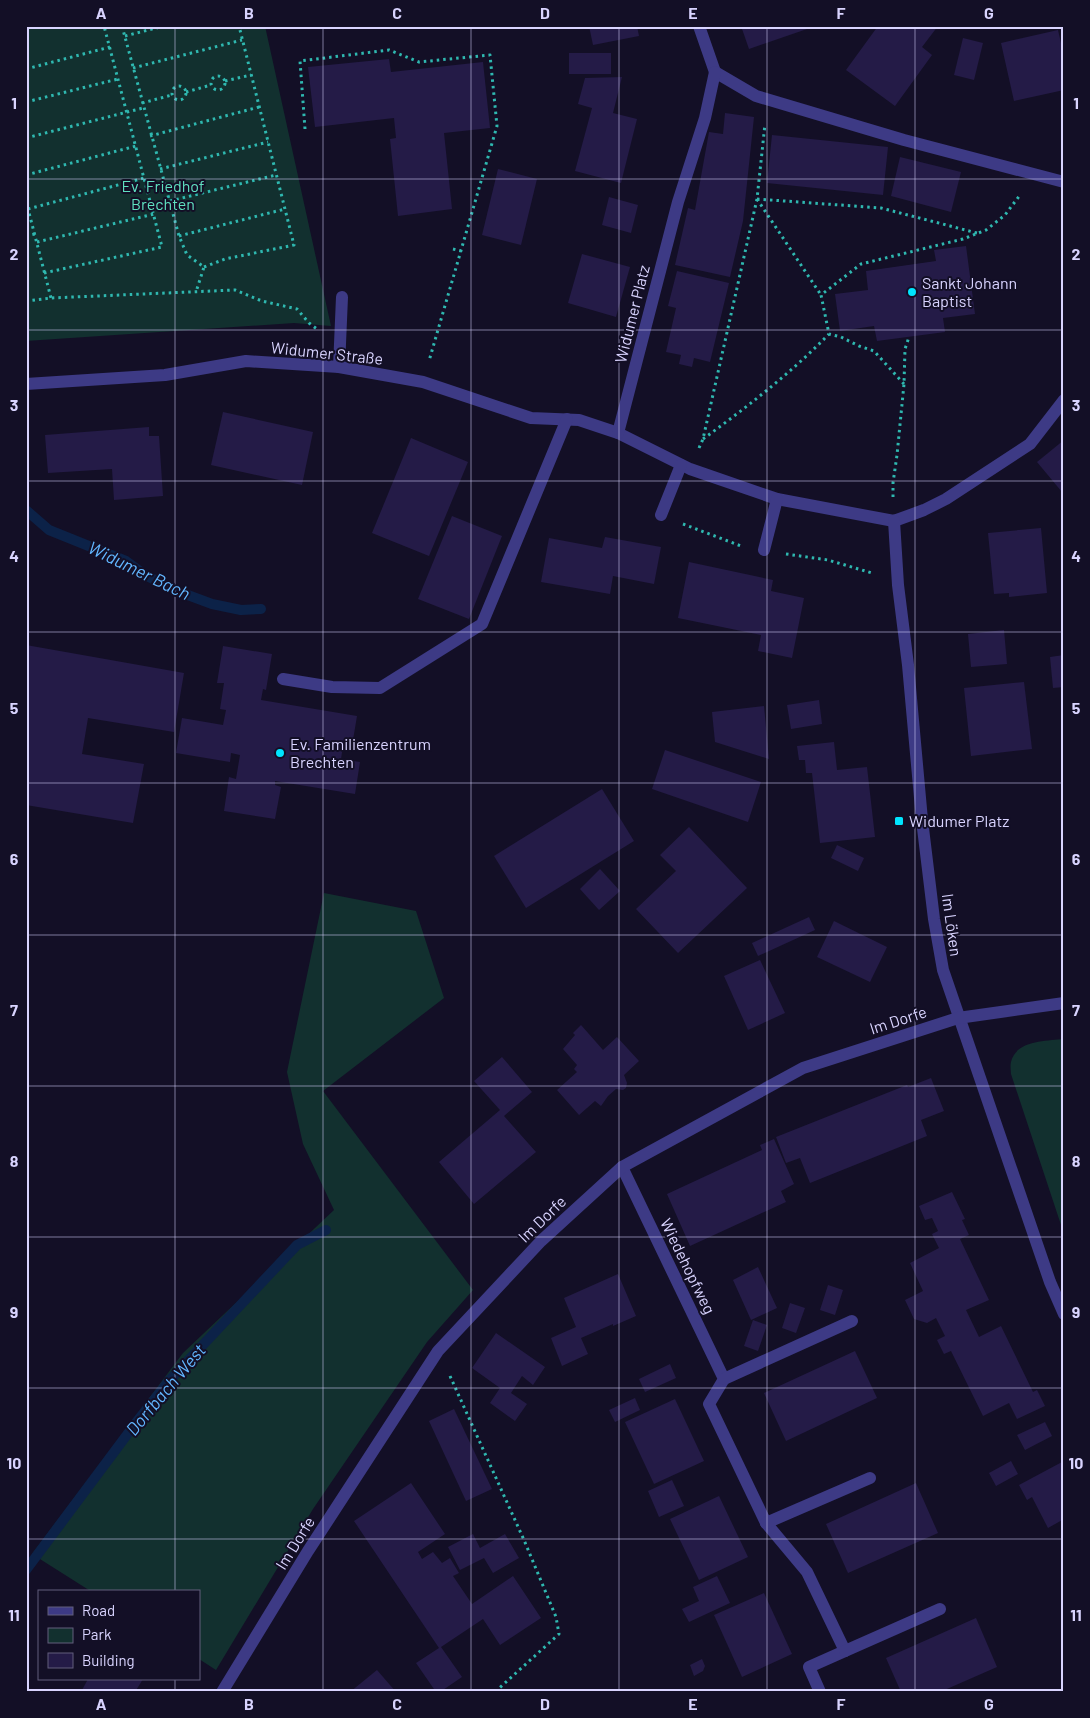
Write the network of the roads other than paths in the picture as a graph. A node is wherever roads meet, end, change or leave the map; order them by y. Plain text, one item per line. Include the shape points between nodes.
1 (699, 26) edge
2 (714, 72) junction
3 (1064, 182) edge
4 (342, 297) dead end
5 (338, 367) junction
6 (26, 384) edge
7 (1064, 400) edge
8 (567, 419) junction
9 (618, 433) junction
10 (681, 465) junction
11 (777, 498) junction
12 (661, 515) dead end
13 (894, 521) junction
14 (764, 550) dead end
15 (282, 679) dead end
16 (1064, 1003) edge
17 (958, 1018) junction
18 (622, 1167) junction
19 (1064, 1314) edge
20 (852, 1321) dead end
21 (724, 1379) junction
22 (870, 1478) dead end
23 (766, 1523) junction
24 (940, 1609) dead end
25 (845, 1651) junction
26 (222, 1692) edge
27 (820, 1692) edge

1 - 2 street
2 - 3 street via 768,100
2 - 9 street, Widumer Platz via 705,118 678,202
4 - 5 street
5 - 6 street, Widumer Straße via 246,361 165,375
5 - 8 street, Widumer Straße via 423,382 530,418
7 - 13 street via 1030,444 946,499
8 - 9 street, Widumer Straße
8 - 15 street via 482,624 380,688
9 - 10 street
10 - 11 street
10 - 12 street
11 - 13 street
11 - 14 street
13 - 17 street, Im Löken via 934,919 943,970
16 - 17 street, Im Dorfe
17 - 18 street, Im Dorfe via 803,1068
17 - 19 street, Im Löken
18 - 21 street, Wiedehopfweg
18 - 26 street, Im Dorfe via 540,1241 438,1351 308,1551
20 - 21 street
21 - 23 street via 709,1404
22 - 23 street
23 - 25 street via 807,1572
24 - 25 street
25 - 27 street via 809,1667

